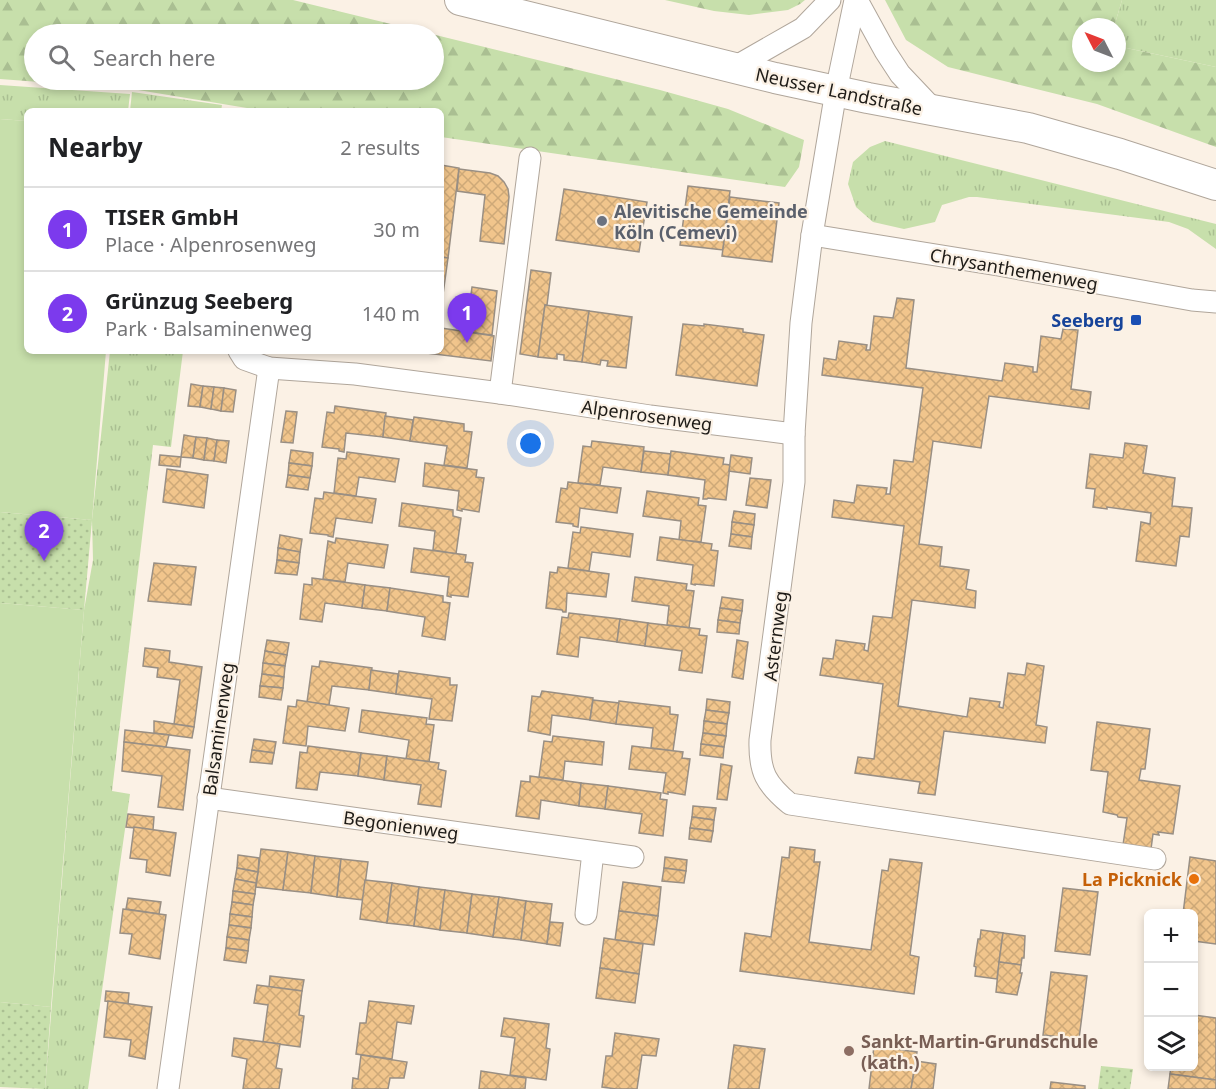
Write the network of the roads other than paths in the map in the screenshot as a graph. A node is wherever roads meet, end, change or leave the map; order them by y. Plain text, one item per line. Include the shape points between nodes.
1 (460, 0) edge
2 (830, 0) edge
3 (856, 0) edge
4 (732, 68) junction
5 (836, 91) junction
6 (935, 111) junction
7 (530, 158) dead end
8 (1216, 185) edge
9 (812, 235) junction
10 (1216, 302) edge
11 (241, 354) edge
12 (269, 368) junction
13 (500, 393) junction
14 (794, 434) junction
15 (208, 798) junction
16 (593, 852) junction
17 (633, 857) dead end
18 (1155, 859) dead end
19 (586, 914) dead end
20 (168, 1089) edge

1 - 4 main road, Neusser Landstraße
2 - 4 street via 803,28
3 - 5 street, Asternweg
3 - 6 street via 900,74
4 - 5 main road, Neusser Landstraße
5 - 6 main road, Neusser Landstraße
5 - 9 street, Asternweg
6 - 8 main road, Neusser Landstraße via 1028,128
7 - 13 street
9 - 10 street, Chrysanthemenweg
9 - 14 street, Asternweg via 801,323
11 - 12 street, Alpenrosenweg via 244,359
12 - 13 street, Alpenrosenweg via 355,374
12 - 15 street, Balsaminenweg
13 - 14 street, Alpenrosenweg
14 - 18 street, Asternweg via 794,482 760,740 763,772 776,792 790,804
15 - 16 street, Begonienweg
15 - 20 street, Balsaminenweg
16 - 17 street, Begonienweg
16 - 19 street

